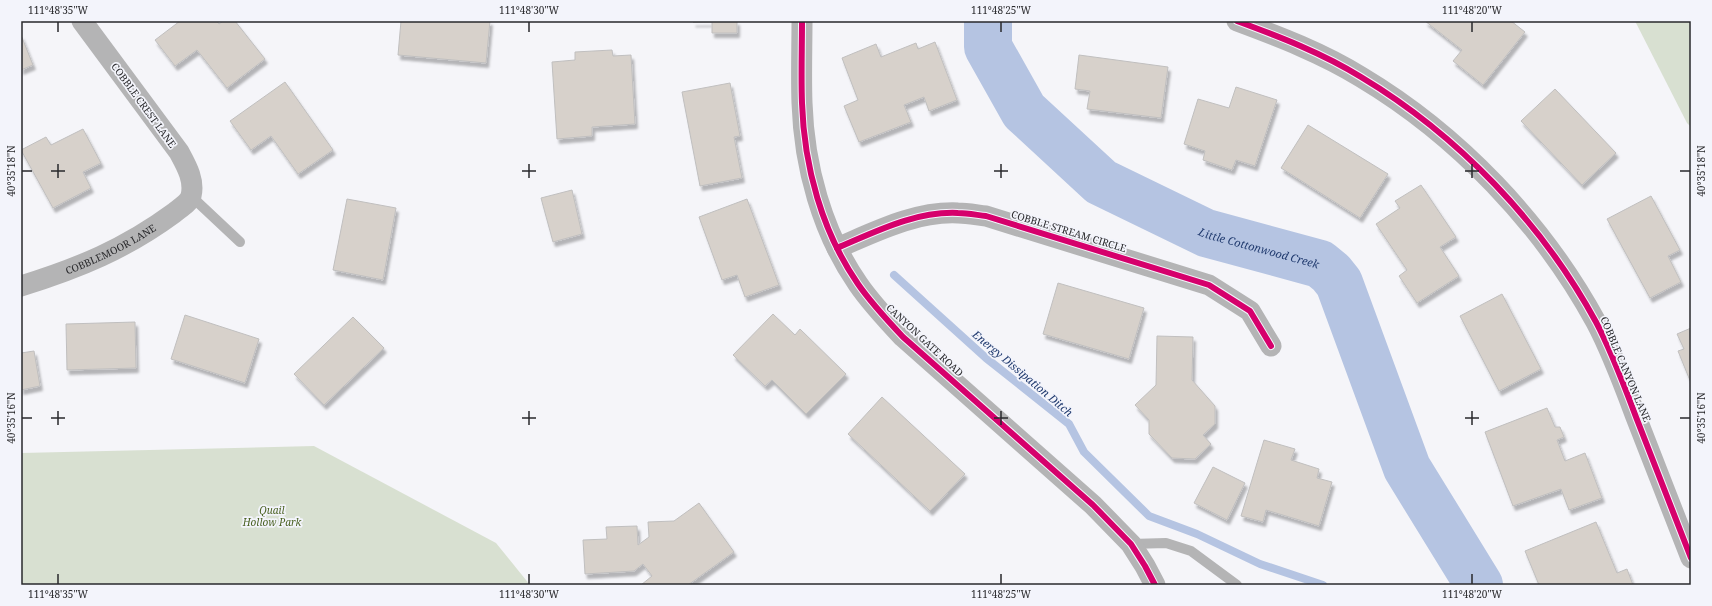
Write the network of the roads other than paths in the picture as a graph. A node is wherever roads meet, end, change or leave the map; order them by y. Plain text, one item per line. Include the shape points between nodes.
1 (82, 21) edge
2 (802, 21) edge
3 (1237, 21) edge
4 (191, 196) junction
5 (240, 242) dead end
6 (837, 248) junction
7 (21, 286) edge
8 (1271, 346) dead end
9 (1131, 544) junction
10 (1691, 558) edge
11 (1155, 585) edge
12 (1236, 585) edge

1 - 4 street, COBBLE CREST LANE via 179,152 190,175
2 - 6 street, CANYON GATE ROAD via 802,104 806,152 818,202
3 - 10 street, COBBLE CANYON LANE via 1297,43 1360,76 1409,107 1466,155 1512,203 1559,262 1596,322 1619,373
4 - 5 lane
4 - 7 street, COBBLEMOOR LANE via 184,206 165,220 117,250 68,271
6 - 8 street, COBBLE STREAM CIRCLE via 895,224 925,215 958,213 986,216 1209,285 1250,311
6 - 9 street, CANYON GATE ROAD via 857,283 880,313 1093,505
9 - 11 street, CANYON GATE ROAD
9 - 12 lane via 1166,543 1191,551

